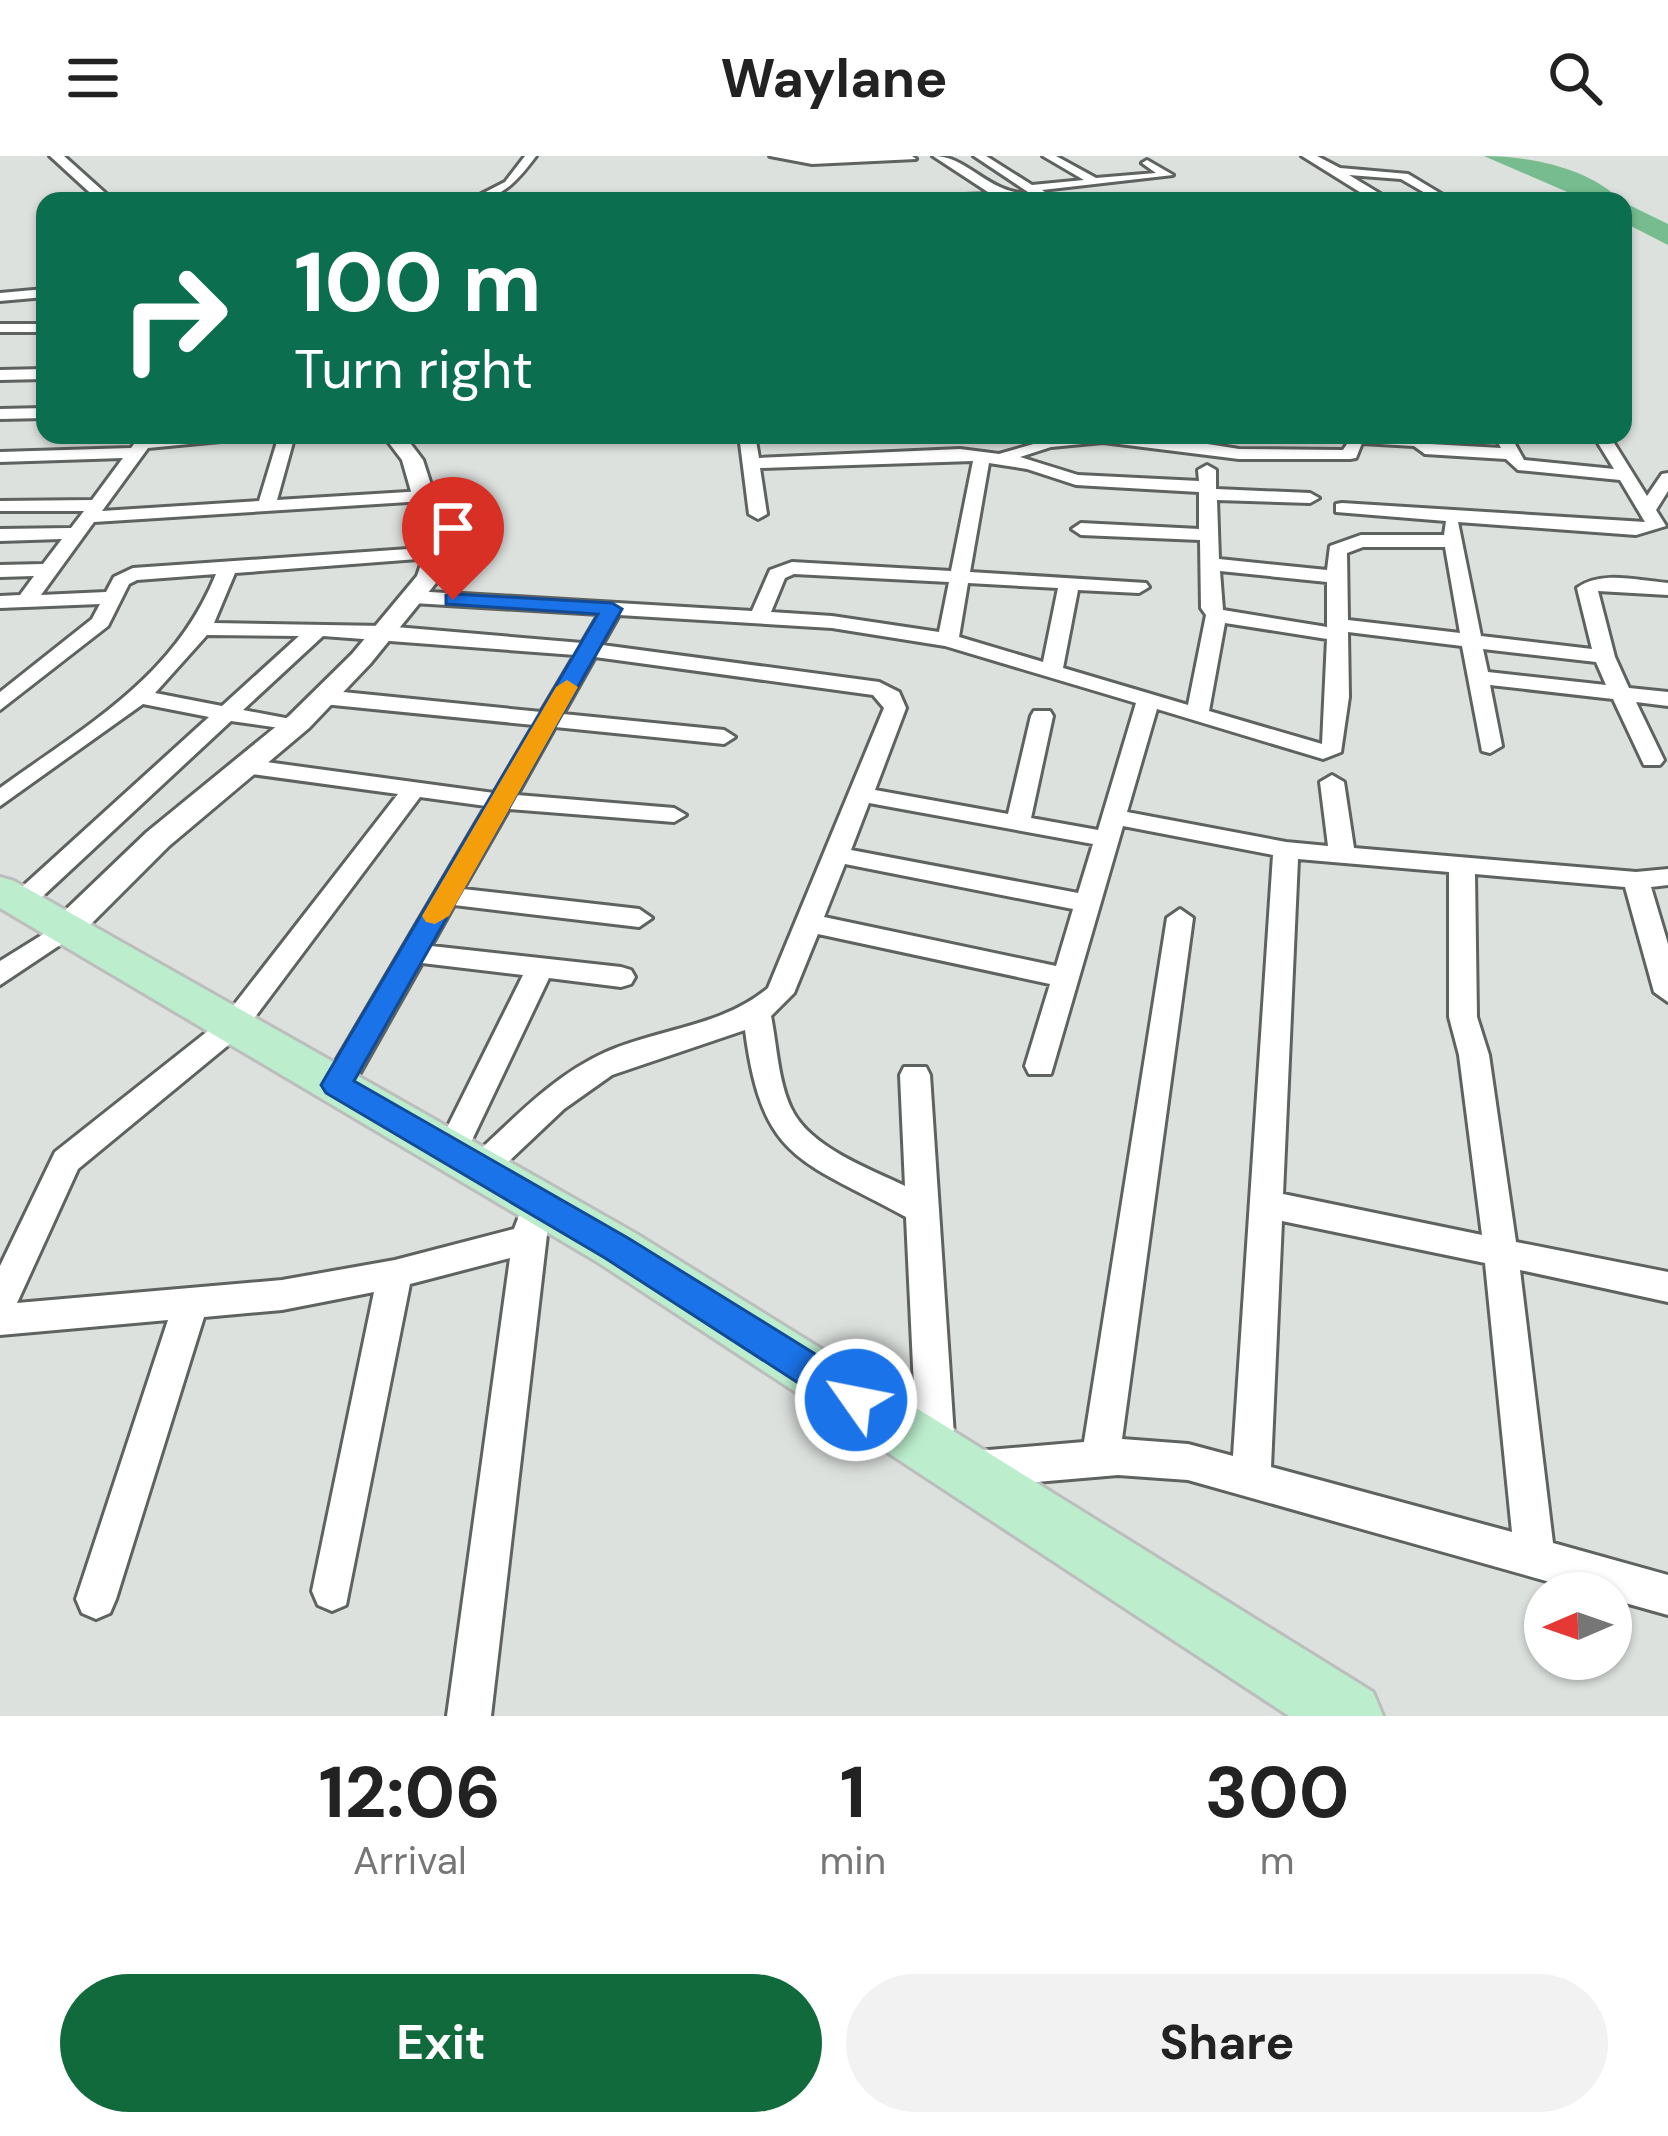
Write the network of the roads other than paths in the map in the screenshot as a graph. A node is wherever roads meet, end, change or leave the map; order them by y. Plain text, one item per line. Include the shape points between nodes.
1 (56, 156) edge
2 (531, 156) edge
3 (775, 156) edge
4 (938, 156) edge
5 (979, 156) edge
6 (1048, 156) edge
7 (1306, 156) edge
8 (911, 159) dead end
9 (1150, 159) edge
10 (1071, 169) junction
11 (1342, 171) junction
12 (1090, 179) junction
13 (1032, 188) junction
14 (97, 192) edge
15 (493, 192) edge
16 (996, 192) edge
17 (1037, 192) edge
18 (1373, 192) edge
19 (1432, 192) edge
20 (36, 294) edge
21 (0, 297) edge
22 (0, 328) edge
23 (36, 328) edge
24 (36, 374) edge
25 (0, 375) edge
26 (1, 402) edge
27 (36, 410) edge
28 (143, 444) edge
29 (284, 444) edge
30 (399, 444) edge
31 (749, 444) edge
32 (1038, 444) edge
33 (1145, 444) edge
34 (1355, 444) edge
35 (1424, 444) edge
36 (1506, 444) edge
37 (1607, 444) edge
38 (1204, 450) junction
39 (1510, 454) junction
40 (0, 457) edge
41 (991, 458) junction
42 (752, 463) junction
43 (1628, 476) junction
44 (1668, 478) edge
45 (1209, 490) junction
46 (424, 496) junction
47 (1310, 498) dead end
48 (0, 506) edge
49 (266, 506) junction
50 (1342, 508) dead end
51 (758, 514) dead end
52 (1448, 515) junction
53 (87, 518) junction
54 (1658, 522) edge
55 (1082, 529) dead end
56 (0, 535) edge
57 (1210, 535) junction
58 (1454, 541) junction
59 (437, 553) junction
60 (1210, 564) junction
61 (228, 567) junction
62 (50, 570) junction
63 (0, 571) edge
64 (961, 576) junction
65 (1338, 577) junction
66 (1070, 583) junction
67 (1139, 587) dead end
68 (1668, 589) edge
69 (413, 597) junction
70 (846, 597) junction
71 (114, 598) junction
72 (0, 602) edge
73 (25, 602) junction
74 (612, 609) junction
75 (1216, 615) junction
76 (759, 617) junction
77 (200, 629) junction
78 (1339, 630) junction
79 (316, 631) junction
80 (382, 632) junction
81 (948, 640) junction
82 (1472, 641) junction
83 (587, 651) junction
84 (1604, 657) junction
85 (1052, 670) junction
86 (1478, 676) junction
87 (1622, 694) junction
88 (136, 696) junction
89 (323, 697) junction
90 (1668, 698) edge
91 (1148, 701) junction
92 (0, 703) edge
93 (229, 712) junction
94 (1042, 716) dead end
95 (1197, 716) junction
96 (548, 721) junction
97 (293, 727) junction
98 (724, 737) dead end
99 (1490, 746) dead end
100 (1652, 760) dead end
101 (244, 766) junction
102 (1332, 782) dead end
103 (414, 789) junction
104 (862, 795) junction
105 (0, 799) edge
106 (501, 801) junction
107 (674, 815) dead end
108 (1018, 823) junction
109 (1110, 828) junction
110 (1286, 850) junction
111 (838, 855) junction
112 (1342, 855) junction
113 (1462, 866) junction
114 (1668, 878) edge
115 (1636, 880) junction
116 (447, 896) junction
117 (1088, 903) junction
118 (639, 918) dead end
119 (1180, 918) dead end
120 (30, 919) edge
121 (809, 923) junction
122 (0, 953) edge
123 (413, 953) junction
124 (540, 968) junction
125 (0, 975) edge
126 (621, 977) dead end
127 (1066, 978) junction
128 (1668, 992) edge
129 (756, 1011) junction
130 (233, 1026) junction
131 (1040, 1066) dead end
132 (915, 1075) dead end
133 (337, 1085) junction
134 (465, 1160) junction
135 (1266, 1204) junction
136 (922, 1210) junction
137 (531, 1220) junction
138 (1501, 1255) junction
139 (395, 1274) junction
140 (1668, 1287) edge
141 (0, 1302) edge
142 (190, 1306) junction
143 (0, 1320) edge
144 (1100, 1459) junction
145 (952, 1460) junction
146 (1252, 1480) junction
147 (1535, 1558) junction
148 (332, 1591) dead end
149 (1668, 1595) edge
150 (96, 1599) dead end
151 (1336, 1712) edge
152 (469, 1716) edge

1 - 14 street
2 - 15 street
3 - 8 street
4 - 16 street
5 - 13 street
6 - 10 street
7 - 11 street
9 - 10 street
9 - 12 street via 1167,175
10 - 12 street
11 - 18 street
11 - 19 street via 1404,176
12 - 13 street
13 - 17 street
20 - 21 street
22 - 23 street
24 - 25 street
24 - 26 street
26 - 27 street
28 - 40 street
28 - 53 street
29 - 49 street
30 - 46 street via 422,476
31 - 42 street
32 - 41 street
33 - 38 street
34 - 38 street via 1346,455
35 - 39 street
36 - 39 street
37 - 43 street
38 - 45 street
39 - 43 street via 1523,466
41 - 42 street
41 - 45 street via 1076,480
41 - 64 street
42 - 51 street
43 - 54 street
44 - 54 street
45 - 47 street
45 - 57 street
46 - 49 street
46 - 59 street
48 - 53 street
49 - 53 street
50 - 52 street
52 - 54 street via 1636,529
52 - 58 street
53 - 56 street
53 - 62 street
55 - 57 street
57 - 60 street
58 - 65 street via 1351,542 1337,550
58 - 82 street
59 - 61 street
59 - 69 street
60 - 65 street
60 - 75 street
61 - 71 street via 133,574
61 - 77 street
62 - 63 street
62 - 73 street
64 - 66 street
64 - 70 street
64 - 81 street
65 - 78 street
66 - 67 street
66 - 85 street
68 - 84 street via 1588,585
69 - 74 street
69 - 80 street
70 - 76 street
70 - 76 street via 782,570
70 - 81 street
71 - 73 street
71 - 92 street via 92,631
72 - 73 street
74 - 76 street
74 - 83 street
75 - 78 street
75 - 95 street
77 - 79 street
77 - 88 street
78 - 82 street
78 - 95 street via 1329,750
79 - 80 street
79 - 93 street
80 - 83 street
80 - 89 street
81 - 85 street
82 - 84 street
82 - 86 street
83 - 96 street
83 - 104 street via 879,689 895,708
84 - 87 street
85 - 91 street
86 - 87 street
86 - 99 street
87 - 90 street
87 - 100 street
88 - 93 street
88 - 105 street
89 - 96 street
89 - 97 street
91 - 95 street
91 - 109 street
93 - 97 street
93 - 120 street
94 - 108 street
96 - 98 street
96 - 106 street
97 - 101 street
101 - 103 street
101 - 120 street via 158,839
102 - 112 street
103 - 106 street
103 - 130 street
104 - 108 street
104 - 111 street
106 - 107 street
106 - 116 street
108 - 109 street
109 - 110 street
109 - 117 street
110 - 112 street
110 - 135 street
111 - 117 street
111 - 121 street
112 - 113 street
113 - 115 street
113 - 138 street via 1462,1006
114 - 115 street
115 - 128 street
116 - 118 street
116 - 123 street
117 - 127 street
119 - 144 street
120 - 122 street
120 - 125 street
120 - 130 main road
121 - 127 street
121 - 129 street via 780,993
123 - 124 street
123 - 133 street
124 - 126 street
124 - 134 street
127 - 131 street
129 - 134 street via 602,1066
129 - 136 street via 775,1107 787,1129
130 - 133 main road
130 - 141 street via 66,1161
132 - 136 street
133 - 134 main road
134 - 137 main road
135 - 138 street
135 - 146 street
136 - 145 street
137 - 139 street
137 - 145 main road
137 - 152 street
138 - 140 street
138 - 147 street
139 - 142 street
139 - 148 street
142 - 143 street
142 - 150 street
144 - 145 street
144 - 146 street via 1154,1456
145 - 151 main road
146 - 147 street
147 - 149 street

